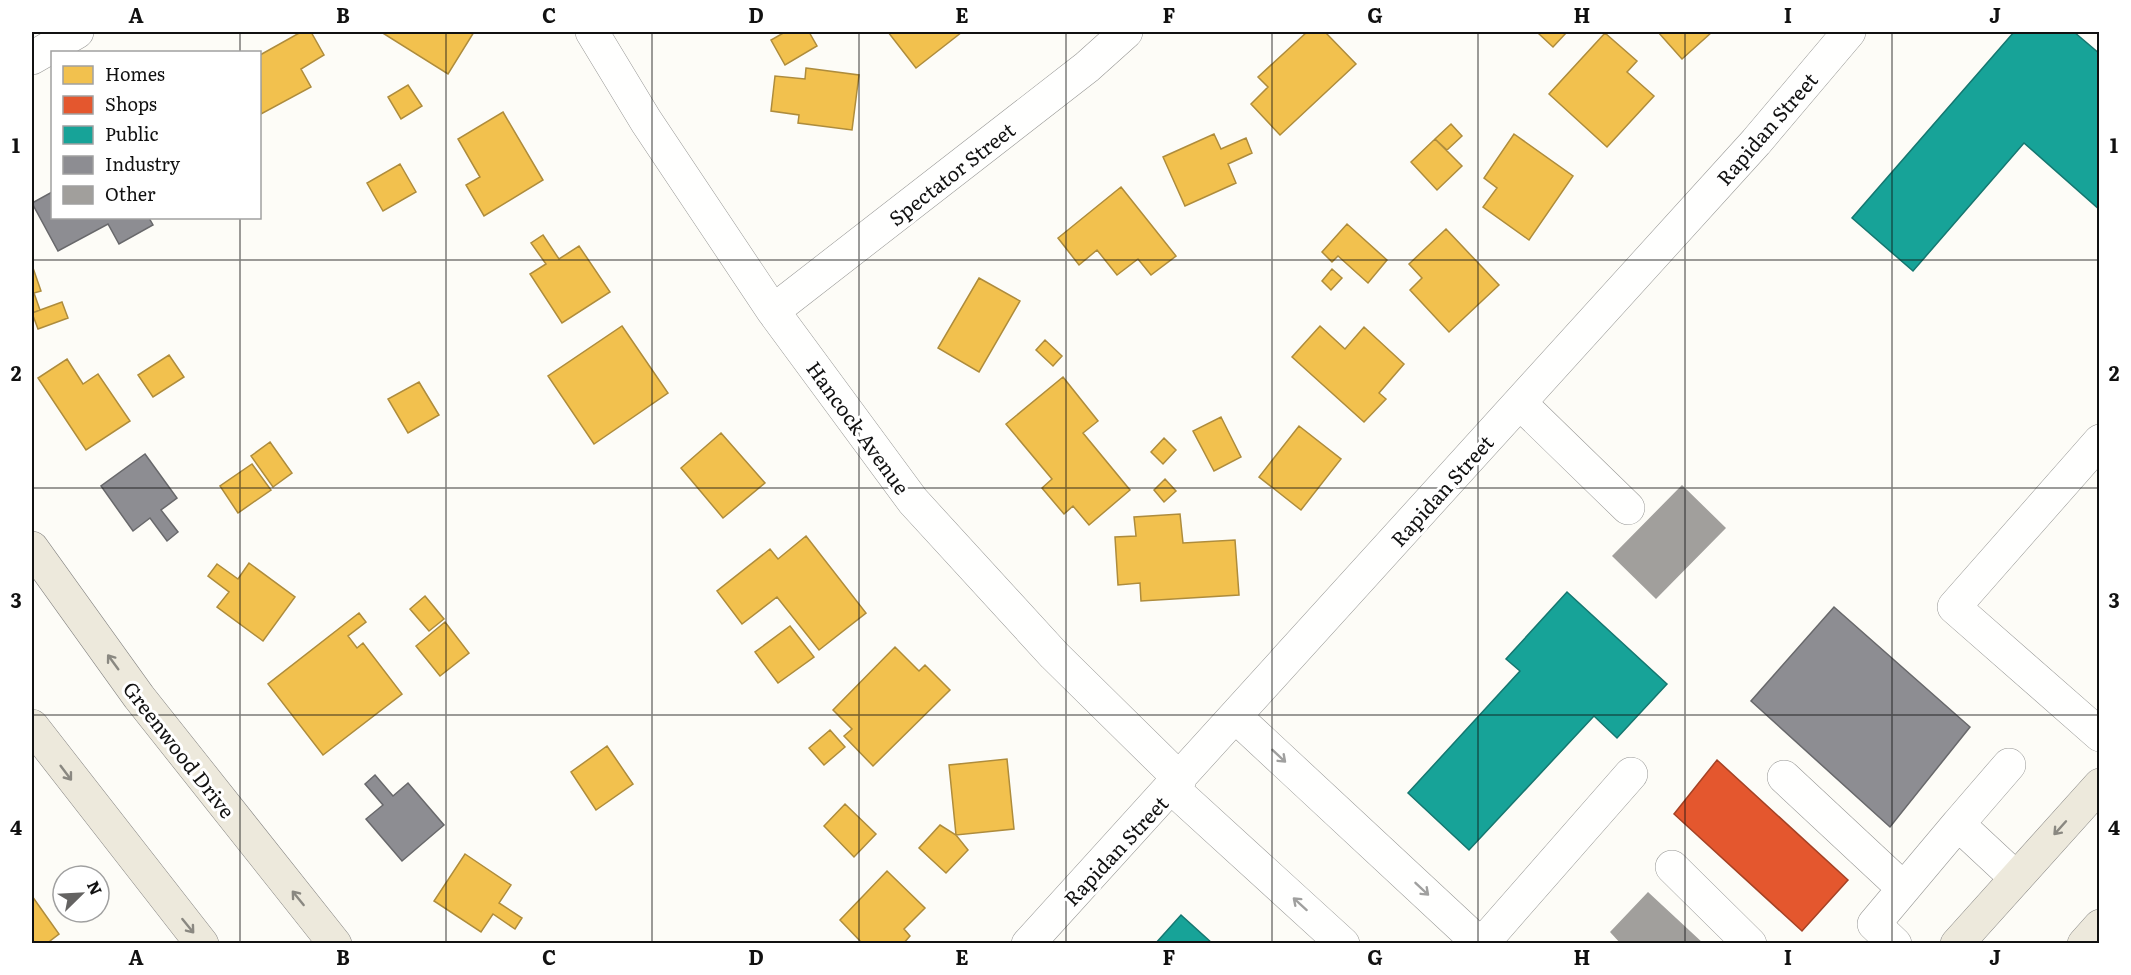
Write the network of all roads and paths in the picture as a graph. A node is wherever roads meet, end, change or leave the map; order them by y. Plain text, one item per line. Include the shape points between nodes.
1 (77, 32) edge
2 (592, 32) edge
3 (1126, 32) edge
4 (1850, 32) edge
5 (32, 58) edge
6 (773, 311) junction
7 (1520, 403) junction
8 (2100, 441) edge
9 (1628, 508) dead end
10 (32, 548) edge
11 (1236, 717) junction
12 (32, 726) edge
13 (2100, 735) edge
14 (2008, 765) dead end
15 (1631, 774) dead end
16 (1784, 777) dead end
17 (1176, 783) junction
18 (2100, 785) edge
19 (1958, 824) junction
20 (1672, 867) dead end
21 (2016, 878) junction
22 (1903, 888) junction
23 (2100, 926) edge
24 (1876, 937) edge
25 (202, 944) edge
26 (335, 944) edge
27 (1028, 944) edge
28 (1343, 944) edge
29 (1481, 944) edge
30 (1750, 944) edge
31 (1957, 944) edge
32 (2084, 944) edge

1 - 5 street
2 - 6 street, Hancock Avenue via 646,121
3 - 6 street, Spectator Street via 1087,68
4 - 7 street, Rapidan Street
6 - 17 street, Hancock Avenue via 913,501
7 - 9 street
7 - 11 street, Rapidan Street
8 - 13 street via 1954,607
26 -> 10 main road, Greenwood Drive via 139,697
11 - 17 street, Rapidan Street
11 -> 29 street
12 -> 25 main road
14 - 19 street
15 - 29 street
16 - 22 street
17 - 27 street, Rapidan Street
28 -> 17 street, Hancock Avenue
18 -> 21 main road
19 - 21 street
19 - 22 street
20 - 30 street
21 - 31 main road
22 - 24 street
23 - 32 main road

